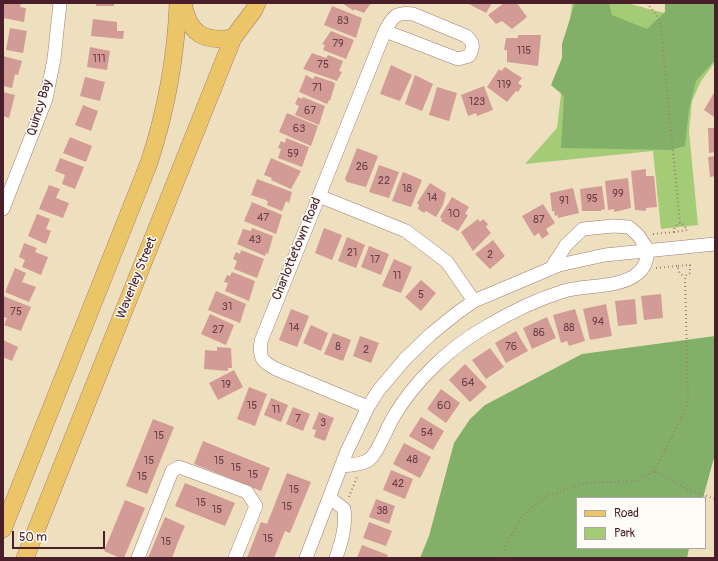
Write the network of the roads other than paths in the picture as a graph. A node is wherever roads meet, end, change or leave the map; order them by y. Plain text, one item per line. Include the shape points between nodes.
1 (60, 3) edge
2 (178, 3) edge
3 (183, 3) edge
4 (243, 3) edge
5 (257, 3) edge
6 (386, 31) junction
7 (233, 38) junction
8 (319, 196) junction
9 (3, 209) edge
10 (715, 244) edge
11 (648, 250) junction
12 (552, 267) junction
13 (474, 301) junction
14 (368, 407) junction
15 (342, 466) junction
16 (330, 498) junction
17 (3, 529) edge
18 (26, 556) edge
19 (138, 558) edge
20 (235, 558) edge
21 (306, 558) edge
22 (336, 558) edge

1 - 9 street, Quincy Bay via 54,60 46,99
2 - 17 main road via 168,86 160,128 149,163
3 - 7 main road via 186,17 200,35 211,40
4 - 7 main road
5 - 7 main road, Waverley Street
6 - 6 street, Charlottetown Road via 397,14 413,14 466,36 473,45 472,52 469,56 458,59
6 - 8 street, Charlottetown Road
7 - 18 main road, Waverley Street
8 - 13 street via 406,232 446,262
8 - 14 street, Charlottetown Road via 261,341 259,354 265,362 276,369
10 - 11 street
11 - 12 street via 605,255
11 - 12 street via 629,227 582,229 566,245
11 - 15 street via 646,263 638,274 626,281 564,291 516,309 470,335 410,392 372,458 363,463
12 - 13 street
13 - 14 street via 431,334 405,359
14 - 15 street
15 - 16 street
16 - 21 street
16 - 22 street via 344,508 346,523
19 - 20 street via 172,471 179,467 247,492 256,506

